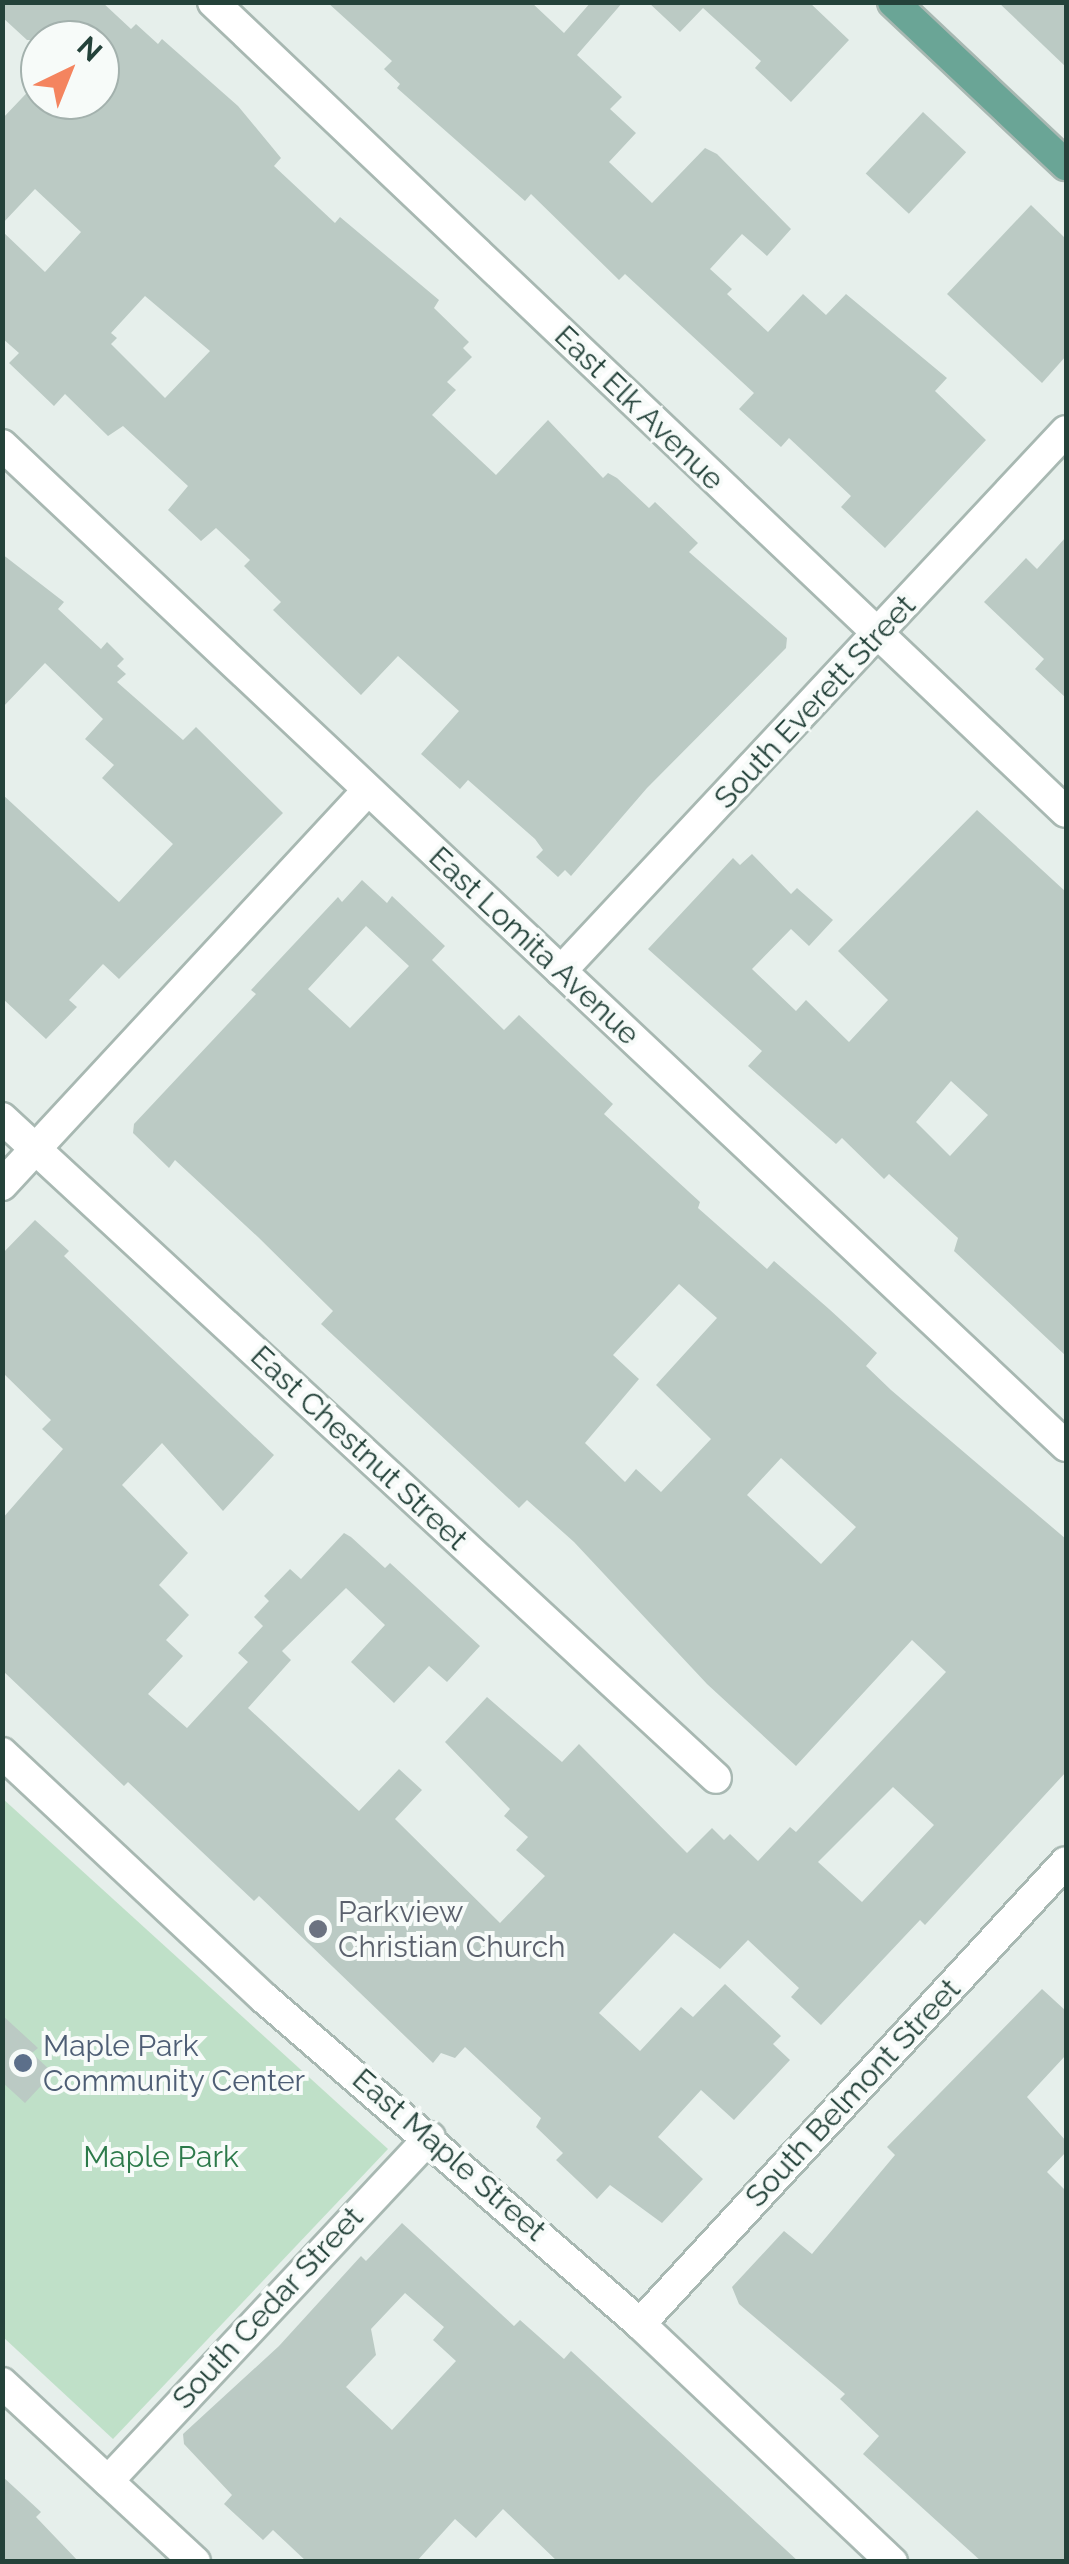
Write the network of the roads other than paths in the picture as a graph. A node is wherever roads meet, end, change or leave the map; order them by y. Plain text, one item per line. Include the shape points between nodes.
1 (212, 2) edge
2 (893, 2) edge
3 (1066, 165) edge
4 (1066, 432) edge
5 (2, 446) edge
6 (879, 636) junction
7 (368, 790) junction
8 (1066, 812) edge
9 (561, 971) junction
10 (2, 1118) edge
11 (36, 1148) junction
12 (2, 1185) edge
13 (1066, 1446) edge
14 (2, 1753) edge
15 (716, 1778) dead end
16 (1066, 1862) edge
17 (430, 2137) junction
18 (640, 2324) junction
19 (2, 2383) edge
20 (108, 2481) junction
21 (195, 2562) edge
22 (892, 2562) edge

1 - 6 street, East Elk Avenue
2 - 3 main road
4 - 6 street, South Everett Street
5 - 7 street, East Lomita Avenue
6 - 8 street, East Elk Avenue
6 - 9 street, South Everett Street
7 - 9 street, East Lomita Avenue
7 - 11 street
9 - 13 street, East Lomita Avenue
10 - 11 street, East Chestnut Street
11 - 12 street
11 - 15 street, East Chestnut Street
14 - 17 street, East Maple Street via 264,1998
16 - 18 street, South Belmont Street
17 - 18 street, East Maple Street
17 - 20 street, South Cedar Street
18 - 22 street, East Maple Street
19 - 20 street
20 - 21 street

